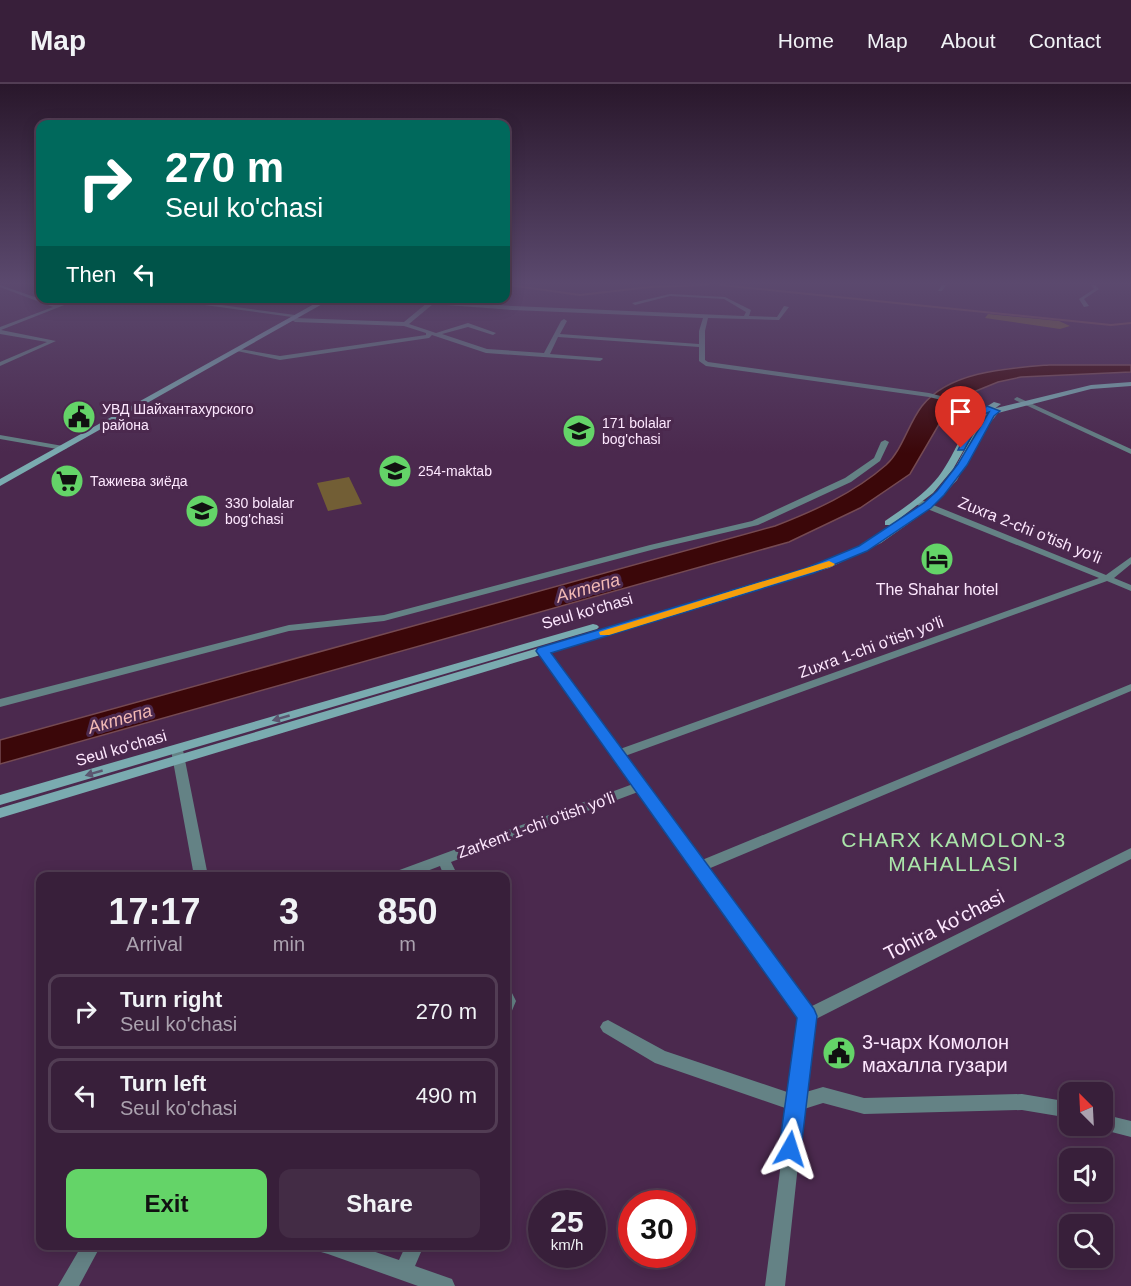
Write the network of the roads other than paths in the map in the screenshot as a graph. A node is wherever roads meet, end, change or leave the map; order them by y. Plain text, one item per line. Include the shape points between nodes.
1 (52, 341) edge
2 (251, 341) edge
3 (256, 341) edge
4 (395, 341) edge
5 (457, 341) edge
6 (553, 341) edge
7 (637, 341) edge
8 (703, 341) edge
9 (702, 346) junction
10 (240, 351) junction
11 (546, 355) junction
12 (600, 359) dead end
13 (0, 364) edge
14 (1131, 383) edge
15 (1020, 401) junction
16 (991, 410) junction
17 (0, 437) edge
18 (885, 442) dead end
19 (59, 448) junction
20 (1131, 452) edge
21 (0, 476) edge
22 (0, 483) edge
23 (923, 503) junction
24 (1131, 560) edge
25 (1108, 578) junction
26 (1131, 588) edge
27 (543, 651) junction
28 (1131, 687) edge
29 (0, 703) edge
30 (177, 754) junction
31 (617, 754) junction
32 (639, 787) junction
33 (0, 800) edge
34 (0, 813) edge
35 (1131, 853) edge
36 (443, 860) junction
37 (700, 867) junction
38 (200, 872) edge
39 (410, 872) edge
40 (449, 872) edge
41 (807, 1016) junction
42 (608, 1027) dead end
43 (795, 1103) junction
44 (1059, 1108) edge
45 (1113, 1125) edge
46 (1131, 1129) edge
47 (89, 1250) edge
48 (342, 1250) edge
49 (413, 1250) edge
50 (404, 1272) junction
51 (68, 1286) edge
52 (445, 1286) edge
53 (775, 1286) edge

1 - 13 street
2 - 19 main road
3 - 10 main road
4 - 10 street via 280,358
5 - 11 street via 486,351
6 - 11 street
7 - 9 street
8 - 9 street
9 - 16 street via 702,361 713,366 925,394
10 - 19 main road
11 - 12 street
14 - 15 main road via 1092,383
15 - 16 main road
15 - 20 street
16 - 23 main road, Seul ko'chasi via 978,416 943,478
17 - 19 street
18 - 29 street via 877,459 848,480 755,523 384,618 294,627
19 - 21 main road
19 - 22 main road
23 - 25 street, Zuxra 2-chi o'tish yo'li
23 - 27 main road, Seul ko'chasi via 863,548 825,566
23 -> 30 main road, Seul ko'chasi via 855,544 816,561
24 - 25 street, Zuxra 1-chi o'tish yo'li
25 - 26 street, Zuxra 2-chi o'tish yo'li
25 - 31 street, Zuxra 1-chi o'tish yo'li
27 - 30 main road, Seul ko'chasi
27 - 31 street
28 - 37 street
30 -> 33 main road, Seul ko'chasi
30 - 34 main road
30 - 38 street
31 - 32 street
32 - 36 street, Zarkent 1-chi o'tish yo'li
32 - 37 street
35 - 41 street, Tohira ko'chasi
36 - 39 street, Zarkent 1-chi o'tish yo'li
36 - 40 street
37 - 41 street
41 - 43 street
42 - 43 street via 660,1057
43 - 44 street via 823,1095 864,1106 1022,1102
43 - 53 street
45 - 46 street
47 - 51 street
48 - 50 street
49 - 50 street
50 - 52 street

